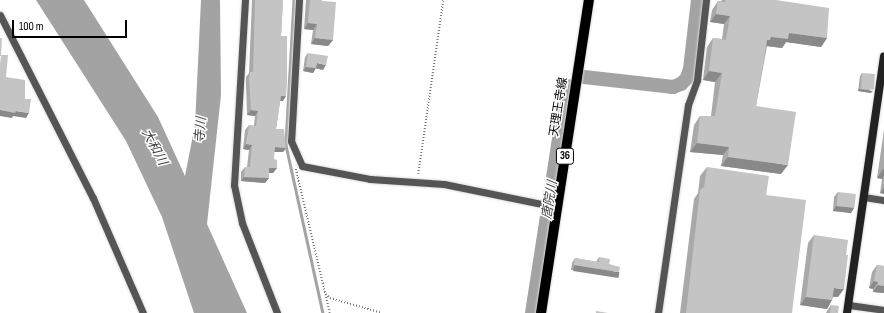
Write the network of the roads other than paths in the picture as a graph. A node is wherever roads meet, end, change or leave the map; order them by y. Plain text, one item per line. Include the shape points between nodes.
1 (245, 0) edge
2 (299, 0) edge
3 (589, 0) edge
4 (706, 0) edge
5 (0, 15) edge
6 (884, 57) edge
7 (864, 197) junction
8 (884, 200) edge
9 (556, 207) junction
10 (848, 309) edge
11 (884, 310) edge
12 (143, 313) edge
13 (277, 313) edge
14 (541, 313) edge
15 (658, 313) edge

1 - 13 street via 234,186 242,223
2 - 9 street via 291,141 302,166 370,179 482,190
3 - 9 main road, 天理王寺線 / 36
4 - 15 street via 697,80 688,105
5 - 12 street via 93,198
6 - 7 street
7 - 8 street
7 - 10 street
9 - 14 main road, 天理王寺線 / 36
10 - 11 street

